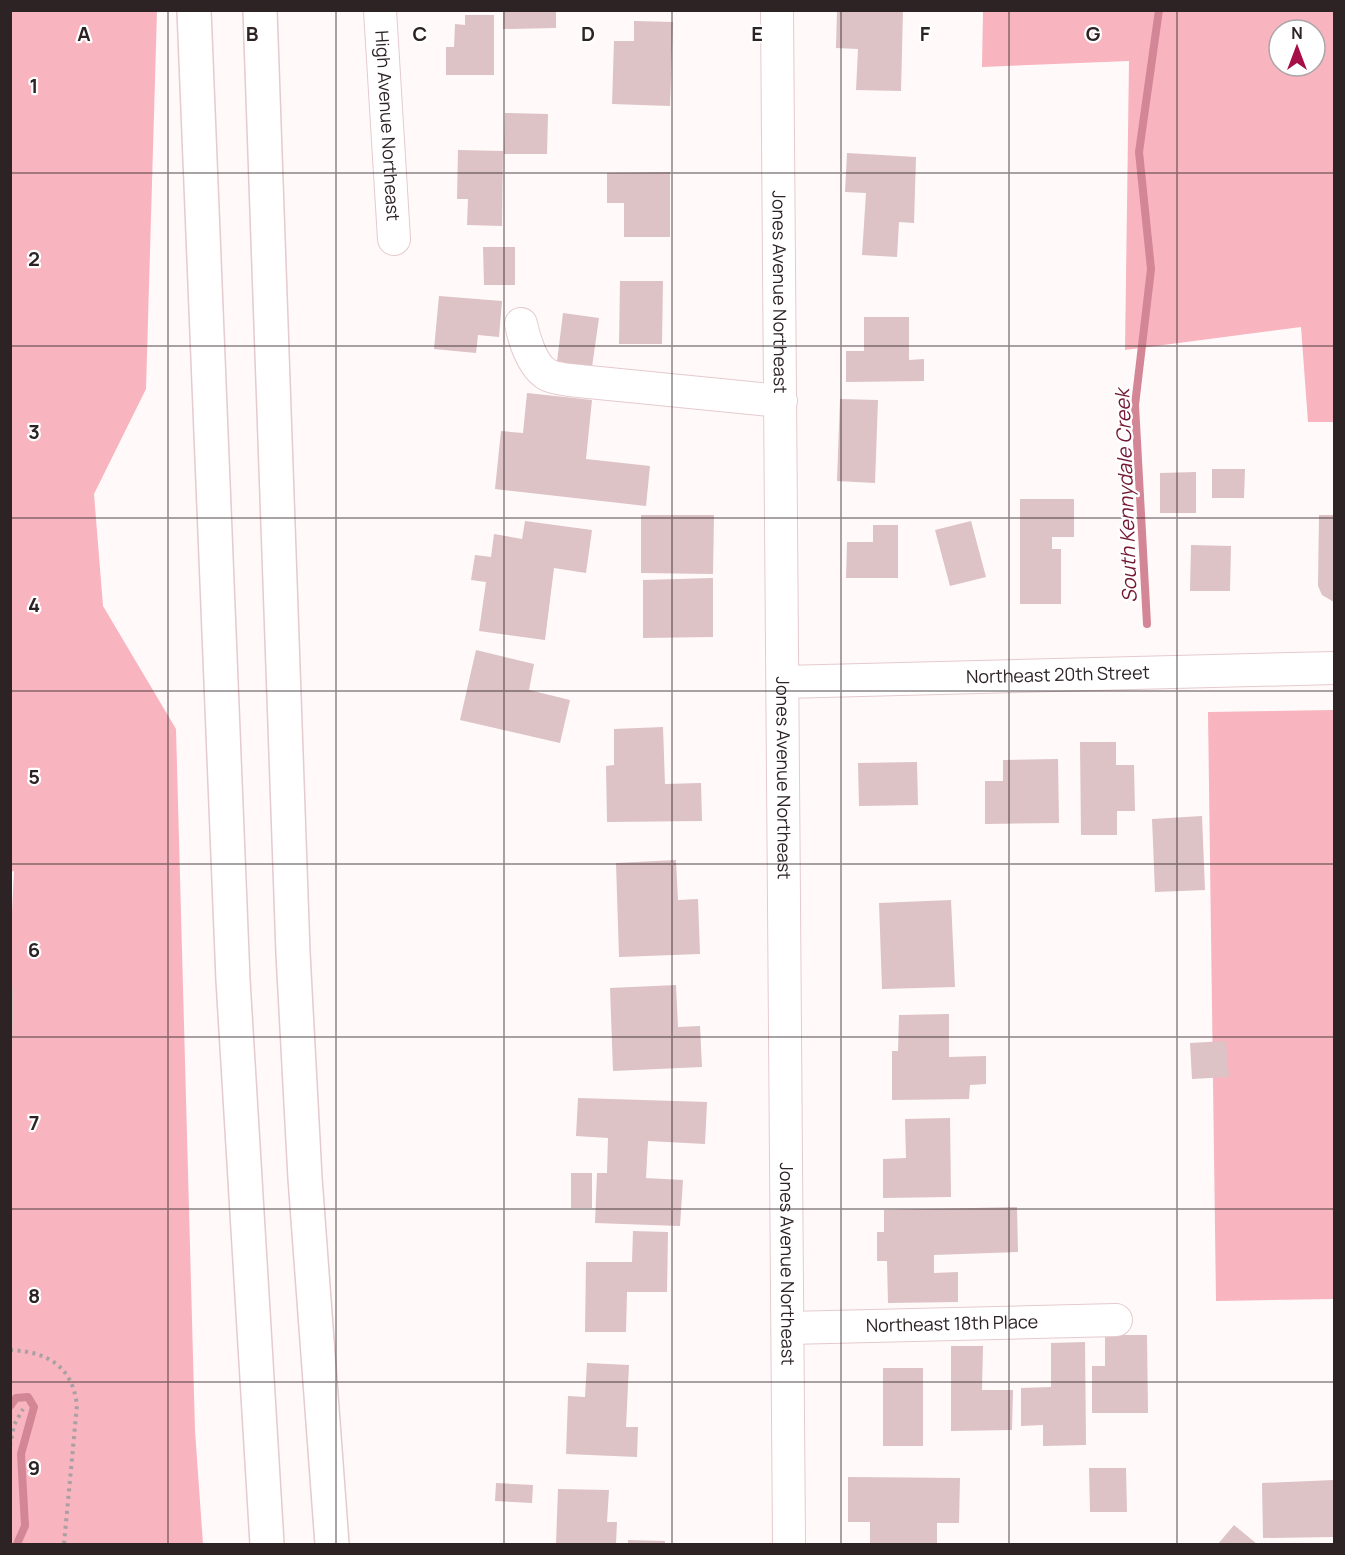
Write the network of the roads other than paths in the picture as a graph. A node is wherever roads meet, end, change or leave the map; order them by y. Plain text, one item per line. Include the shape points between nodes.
1 (194, 10) edge
2 (260, 10) edge
3 (380, 10) edge
4 (777, 10) edge
5 (394, 239) dead end
6 (521, 324) dead end
7 (781, 401) junction
8 (1335, 668) edge
9 (784, 682) junction
10 (1116, 1320) dead end
11 (788, 1328) junction
12 (332, 1543) edge
13 (267, 1545) edge
14 (789, 1545) edge

1 - 13 highway via 233,980
2 - 12 highway via 293,953
3 - 5 street, High Avenue Northeast
4 - 7 street, Jones Avenue Northeast
6 - 7 street via 525,343 546,375
7 - 9 street, Jones Avenue Northeast
8 - 9 street, Northeast 20th Street
9 - 11 street, Jones Avenue Northeast
10 - 11 street, Northeast 18th Place
11 - 14 street, Jones Avenue Northeast

